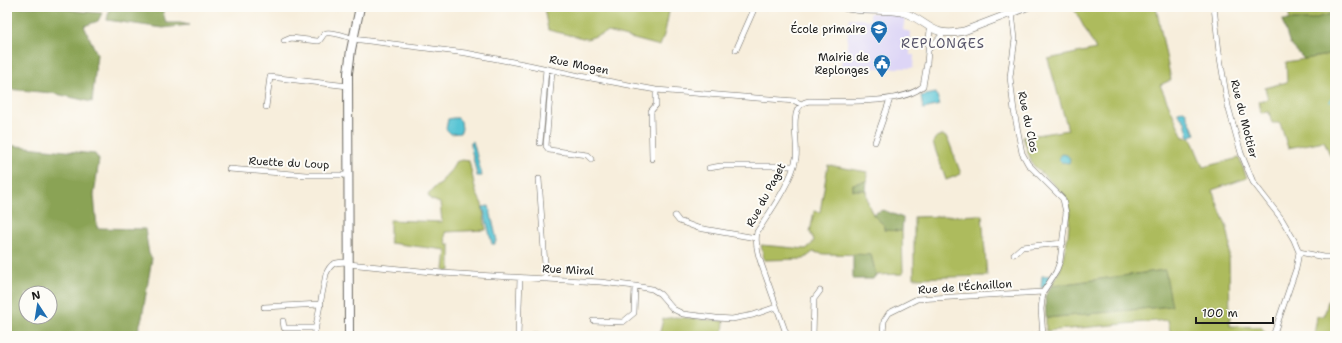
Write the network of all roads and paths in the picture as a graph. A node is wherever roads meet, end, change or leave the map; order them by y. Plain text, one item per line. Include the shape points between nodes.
1 (360, 7) edge
2 (755, 7) edge
3 (842, 7) edge
4 (1027, 7) edge
5 (1214, 7) edge
6 (1012, 13) junction
7 (930, 29) junction
8 (944, 33) junction
9 (354, 39) junction
10 (284, 41) dead end
11 (736, 50) dead end
12 (928, 50) junction
13 (546, 69) junction
14 (552, 71) junction
15 (348, 86) junction
16 (656, 90) junction
17 (890, 99) junction
18 (801, 104) junction
19 (266, 107) dead end
20 (875, 142) dead end
21 (540, 143) dead end
22 (652, 159) dead end
23 (592, 160) dead end
24 (793, 167) junction
25 (709, 168) dead end
26 (229, 169) dead end
27 (348, 175) junction
28 (539, 179) dead end
29 (675, 216) dead end
30 (756, 238) junction
31 (1063, 243) junction
32 (1299, 252) junction
33 (1014, 254) dead end
34 (1335, 257) edge
35 (348, 263) junction
36 (520, 278) junction
37 (546, 279) junction
38 (636, 286) junction
39 (820, 291) dead end
40 (1043, 292) junction
41 (321, 304) junction
42 (264, 307) dead end
43 (776, 308) junction
44 (283, 321) dead end
45 (594, 321) dead end
46 (316, 328) junction
47 (884, 335) edge
48 (1043, 335) edge
49 (314, 336) edge
50 (349, 336) edge
51 (518, 336) edge
52 (788, 336) edge
53 (813, 336) edge
54 (1031, 336) edge
55 (1273, 336) edge

1 - 9 main road
2 - 11 street
3 - 7 street via 903,13
4 - 6 street
5 - 32 street, Rue du Mottier via 1228,106 1240,153 1253,182 1281,218
6 - 8 street via 964,31
6 - 31 street, Rue du Clos via 1015,39 1010,77 1022,153 1028,164 1063,199 1066,214
7 - 8 street
7 - 12 street
8 - 12 street
9 - 10 street, Rue Mogen via 328,33 319,41 291,38
9 - 13 street, Rue Mogen via 466,53
9 - 15 main road via 349,60
12 - 17 street via 923,86 917,91
13 - 14 street, Rue Mogen
13 - 21 street
14 - 16 street, Rue Mogen
14 - 23 street via 546,146 549,150 588,155
15 - 19 street via 270,78
15 - 27 main road
16 - 18 street, Rue Mogen via 795,101
16 - 22 street via 656,105 651,111
17 - 18 street via 809,101
17 - 20 street
18 - 24 street, Rue du Paget via 795,122 796,158
24 - 25 street
24 - 30 street, Rue du Paget via 787,183 757,232
26 - 27 street, Ruette du Loup
27 - 35 main road
28 - 37 street
29 - 30 street via 679,221 698,228
30 - 43 street, Rue du Paget via 758,253
31 - 33 street via 1022,247
31 - 40 street, Rue du Clos via 1056,272
32 - 34 street
32 - 55 street via 1296,269
35 - 36 street, Rue Miral
35 - 41 street, Rue Miral via 329,266 324,279
35 - 50 main road
36 - 37 street, Rue Miral
36 - 51 street
37 - 38 street, Rue Miral
38 - 43 street, Rue Miral via 652,289 683,314 732,319
38 - 45 street via 634,313 623,322
39 - 53 street via 814,299
40 - 47 street, Rue de l'Échaillon via 917,299 889,313 884,321
40 - 48 street, Rue du Clos
41 - 42 street
41 - 46 street
43 - 52 street, Rue du Paget
44 - 46 street via 284,328
46 - 49 street
48 - 54 street

